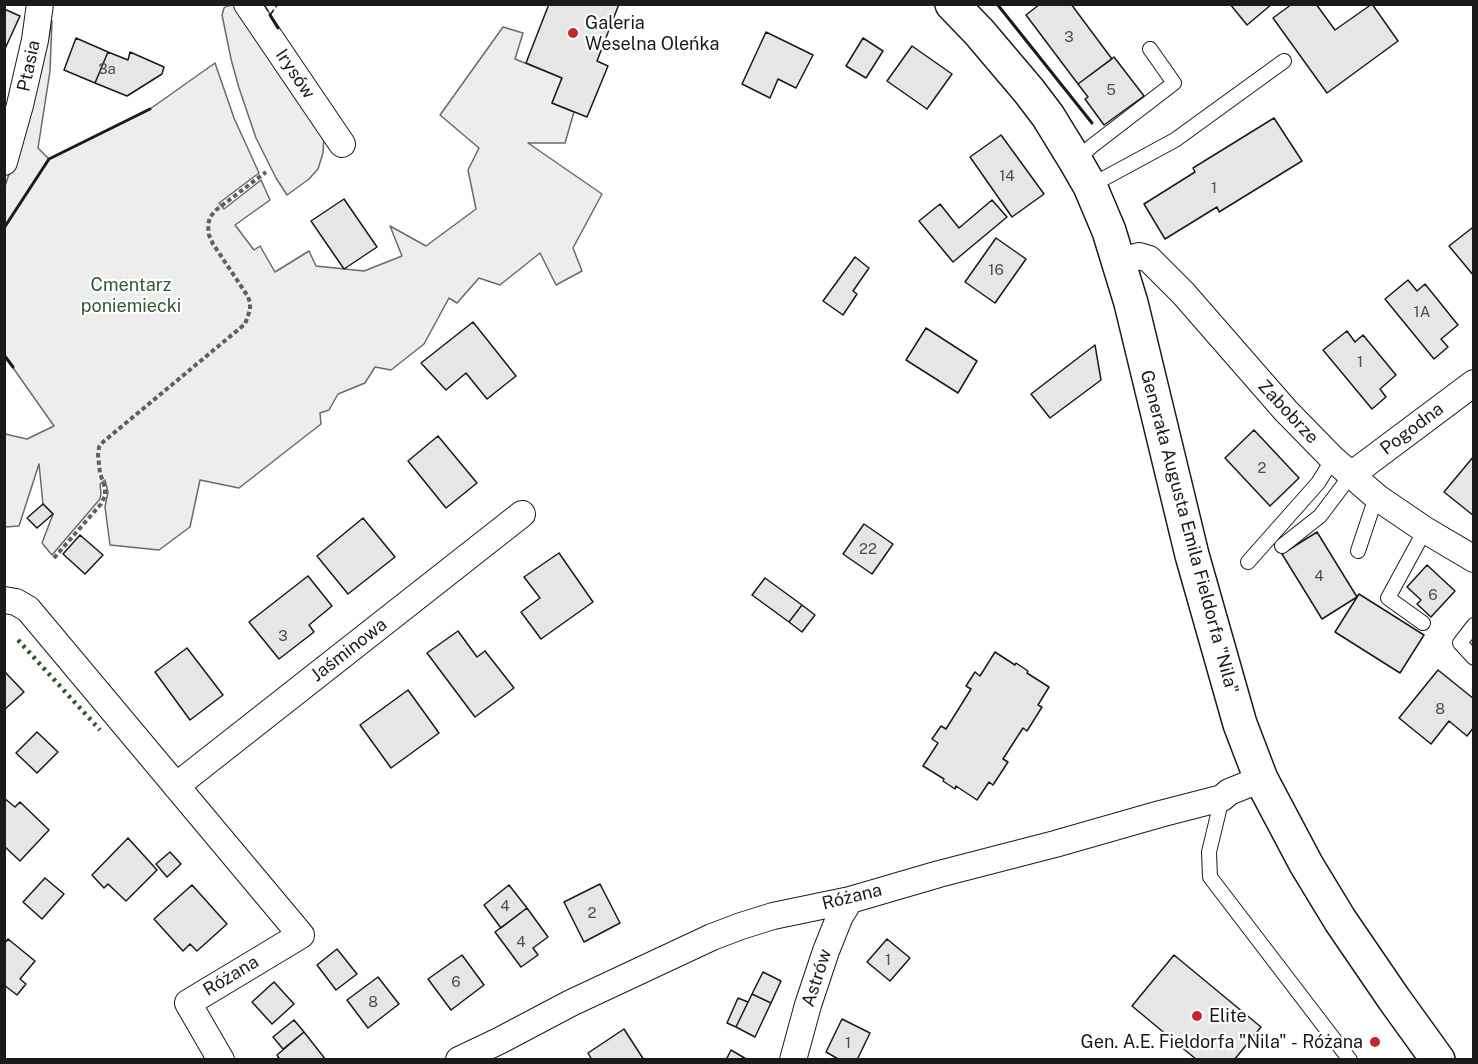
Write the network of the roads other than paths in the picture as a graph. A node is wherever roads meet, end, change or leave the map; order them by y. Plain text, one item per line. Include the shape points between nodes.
1 (40, 4) edge
2 (247, 4) edge
3 (952, 4) edge
4 (1150, 49) dead end
5 (1284, 61) dead end
6 (342, 144) dead end
7 (4, 162) edge
8 (1083, 173) junction
9 (1119, 262) junction
10 (1473, 384) edge
11 (1342, 467) junction
12 (1378, 498) junction
13 (522, 514) dead end
14 (1425, 531) junction
15 (1282, 546) dead end
16 (1358, 551) dead end
17 (1473, 560) edge
18 (1248, 562) dead end
19 (4, 600) edge
20 (1423, 623) dead end
21 (1473, 625) edge
22 (1473, 658) edge
23 (1261, 779) junction
24 (176, 786) junction
25 (1222, 798) junction
26 (850, 900) junction
27 (221, 1059) edge
28 (459, 1059) edge
29 (793, 1059) edge
30 (1350, 1059) edge
31 (1438, 1059) edge

1 - 7 street, Ptasia via 35,40
2 - 6 street, Irysów
3 - 8 main road, Generała Augusta Emila Fieldorfa "Nila" via 1029,91
4 - 8 lane via 1174,83 1087,149
5 - 8 lane via 1175,140
8 - 9 main road, Generała Augusta Emila Fieldorfa "Nila"
9 - 11 street, Zabobrze via 1139,256 1149,259
9 - 23 main road, Generała Augusta Emila Fieldorfa "Nila" via 1192,555 1240,724
10 - 11 street, Pogodna
11 - 12 street, Zabobrze
11 - 15 lane via 1320,516
11 - 18 lane via 1318,483
12 - 14 street, Zabobrze
12 - 16 lane
13 - 24 street, Jaśminowa
14 - 17 street, Zabobrze
14 - 20 lane via 1388,598
19 - 24 street via 28,609
21 - 22 lane via 1460,643
23 - 25 street, Różana
23 - 31 main road, Generała Augusta Emila Fieldorfa "Nila" via 1340,920
24 - 27 street, Różana via 301,935 188,1003
25 - 26 street, Różana
25 - 30 lane via 1209,852 1210,877
26 - 28 street, Różana via 773,916 712,937
26 - 29 street, Astrów via 826,951

